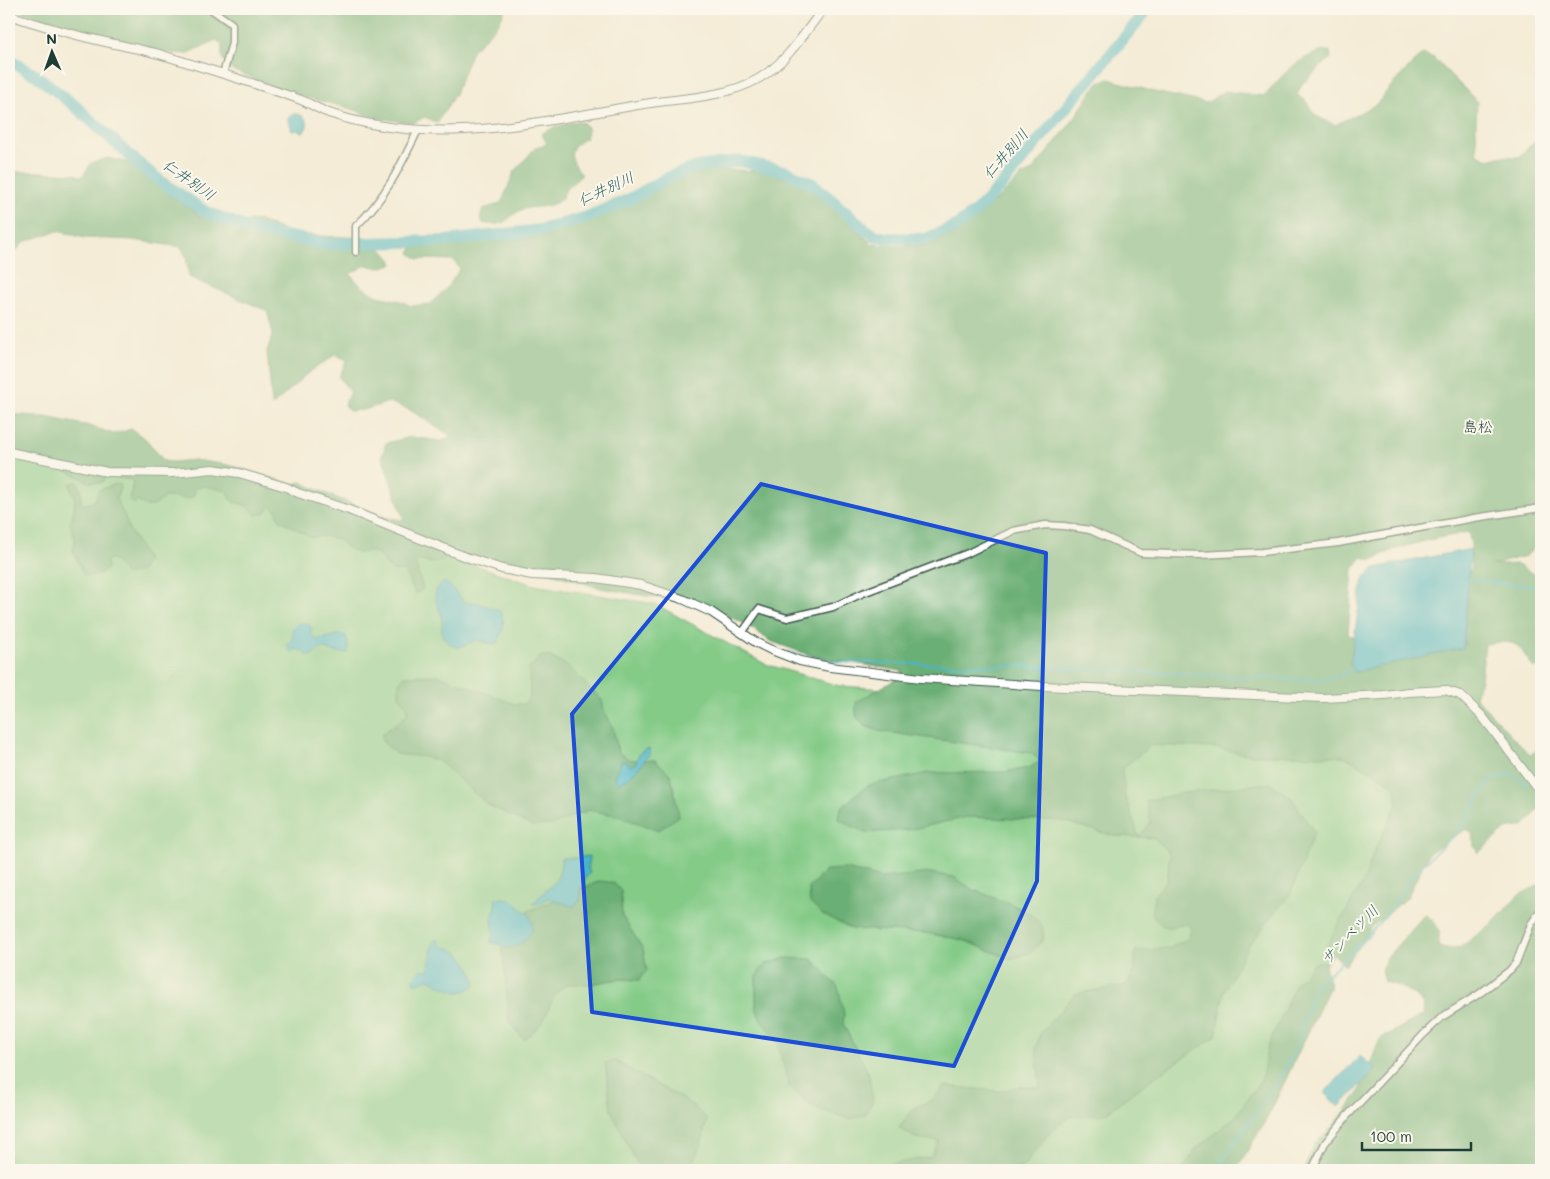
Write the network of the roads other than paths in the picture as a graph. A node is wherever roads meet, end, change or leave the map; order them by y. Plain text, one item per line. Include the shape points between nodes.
1 (211, 9) edge
2 (822, 9) edge
3 (9, 15) edge
4 (223, 74) junction
5 (418, 130) junction
6 (356, 252) dead end
7 (9, 452) edge
8 (1541, 508) edge
9 (742, 633) junction
10 (1541, 793) edge
11 (1541, 910) edge
12 (1312, 1170) edge

1 - 4 street via 232,24 232,43
2 - 5 street via 790,53 773,69 734,90 486,129
3 - 4 street
4 - 5 street via 329,113
5 - 6 street via 395,177 356,226
7 - 9 street via 107,472 172,473 213,469 239,473 350,510 502,569 532,575 596,578 641,585 711,612
8 - 9 street via 1338,542 1262,552 1200,555 1141,553 1090,530 1054,525 1025,528 833,607 787,618 759,609
9 - 10 street via 769,649 800,661 921,678 1323,698 1445,690 1460,695 1482,716
11 - 12 street via 1510,970 1424,1034 1347,1116 1325,1143

